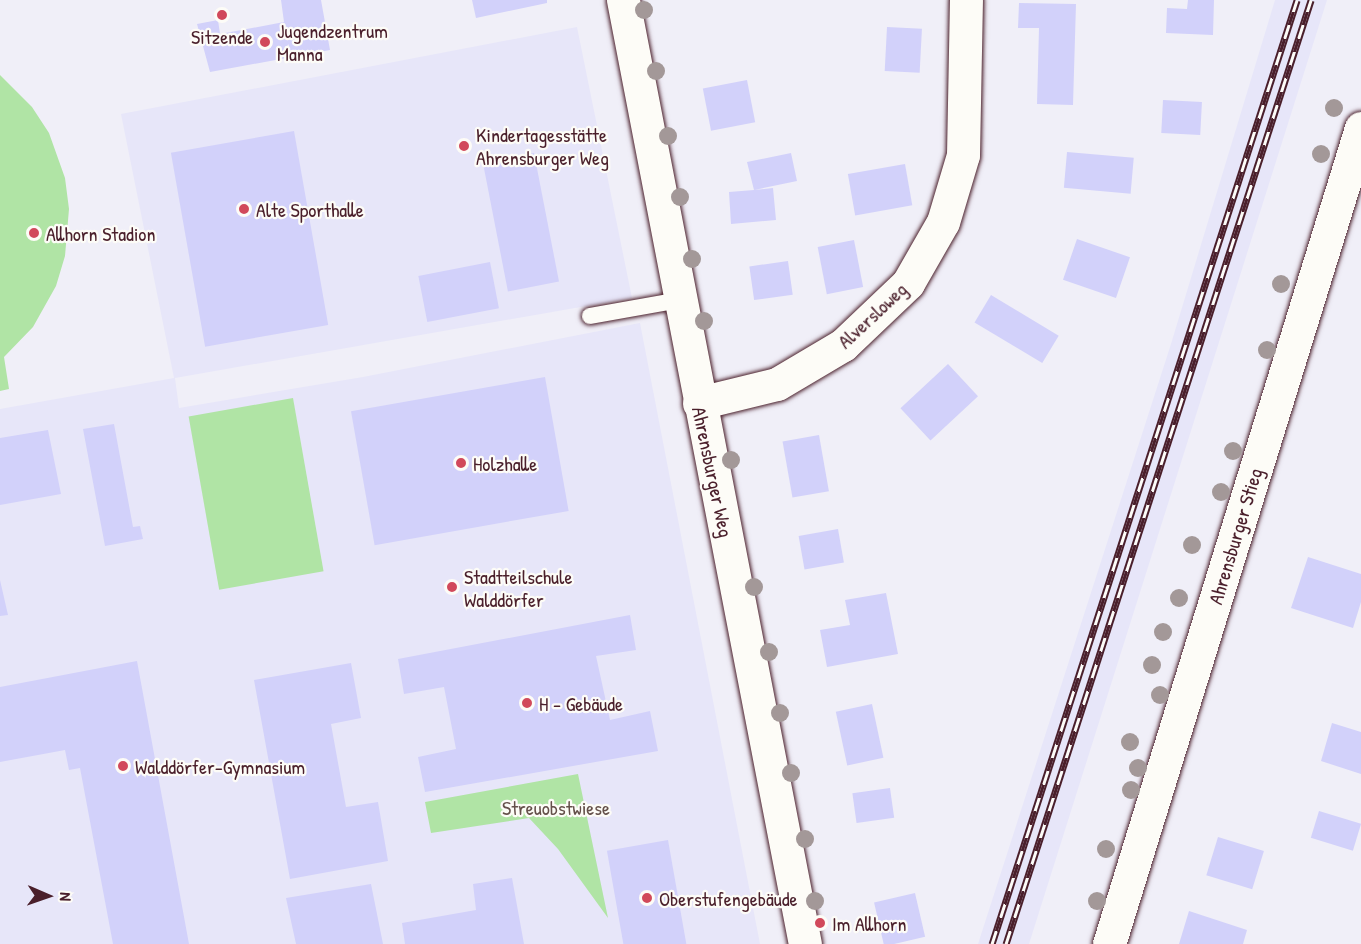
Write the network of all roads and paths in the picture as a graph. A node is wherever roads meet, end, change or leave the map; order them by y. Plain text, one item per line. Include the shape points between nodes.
1 (622, 0) edge
2 (966, 0) edge
3 (1361, 128) edge
4 (680, 300) junction
5 (590, 316) dead end
6 (699, 402) junction
7 (805, 944) edge
8 (1109, 944) edge

1 - 4 street, Ahrensburger Weg
2 - 6 street, Alversloweg via 963,155 943,222 908,283 843,345 777,384
3 - 8 street, Ahrensburger Stieg
4 - 5 lane
4 - 6 street, Ahrensburger Weg
6 - 7 street, Ahrensburger Weg

